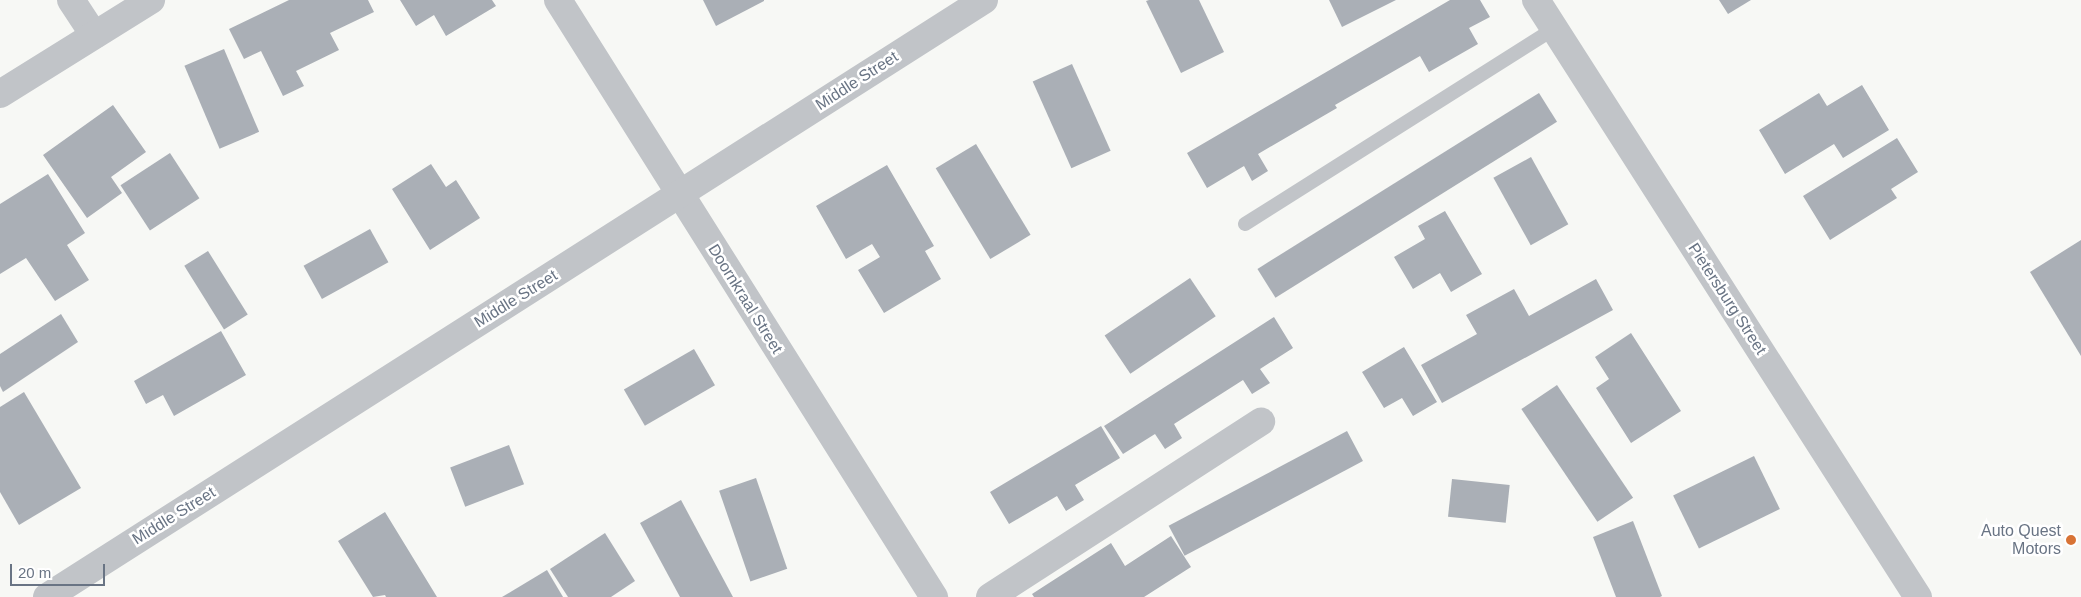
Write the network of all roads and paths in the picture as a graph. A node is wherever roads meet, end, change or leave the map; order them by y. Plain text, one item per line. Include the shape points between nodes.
1 (72, 0) edge
2 (151, 0) edge
3 (558, 0) edge
4 (984, 0) edge
5 (1536, 0) edge
6 (1554, 29) junction
7 (94, 35) junction
8 (0, 94) edge
9 (679, 195) junction
10 (1245, 224) dead end
11 (1261, 422) dead end
12 (47, 597) edge
13 (934, 597) edge
14 (990, 597) edge
15 (1918, 597) edge

1 - 7 street
2 - 7 street
3 - 9 street, Doornkraal Street
4 - 9 street, Middle Street
5 - 6 street, Pietersburg Street
6 - 10 lane
6 - 15 street, Pietersburg Street
7 - 8 street
9 - 12 street, Middle Street
9 - 13 street, Doornkraal Street
11 - 14 street

